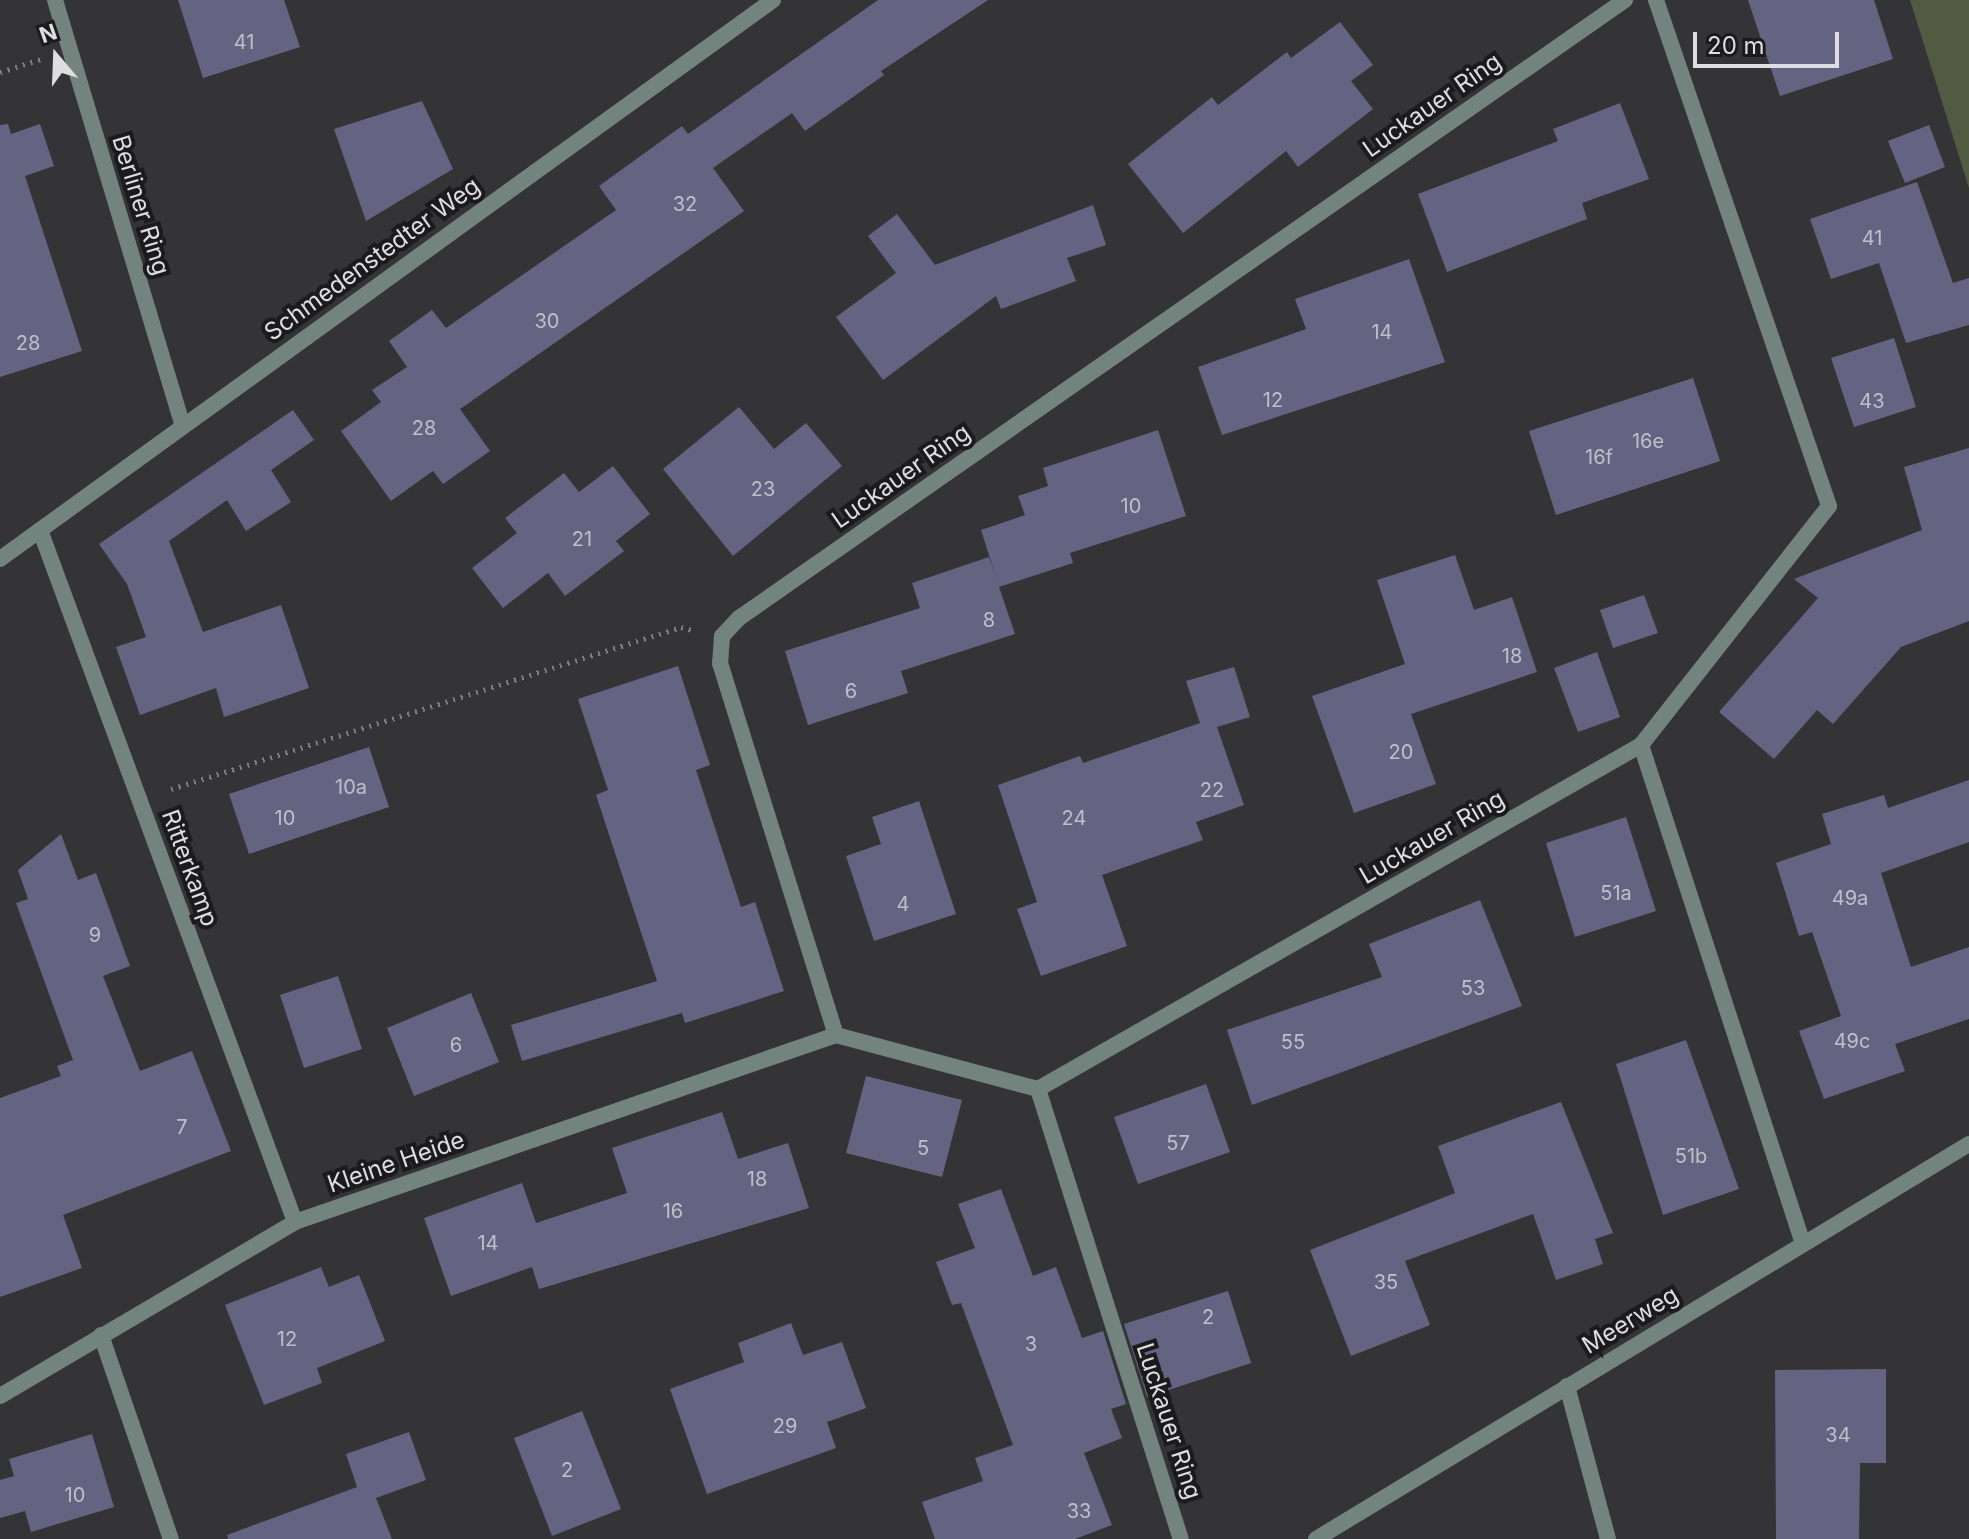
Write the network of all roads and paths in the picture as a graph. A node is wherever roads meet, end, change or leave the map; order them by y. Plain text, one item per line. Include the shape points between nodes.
1 (55, 0) edge
2 (773, 0) edge
3 (1625, 0) edge
4 (1656, 0) edge
5 (69, 50) junction
6 (0, 72) edge
7 (182, 424) junction
8 (40, 530) junction
9 (0, 559) edge
10 (722, 636) junction
11 (1641, 745) junction
12 (139, 799) junction
13 (836, 1035) junction
14 (1038, 1089) junction
15 (1969, 1144) edge
16 (295, 1222) junction
17 (1803, 1244) junction
18 (101, 1335) junction
19 (1567, 1386) junction
20 (0, 1396) edge
21 (171, 1539) edge
22 (1181, 1539) edge
23 (1316, 1539) edge
24 (1608, 1539) edge

1 - 5 street, Berliner Ring
2 - 7 street, Schmedenstedter Weg
3 - 10 street, Luckauer Ring via 752,609
4 - 11 street, Luckauer Ring via 1829,506
5 - 6 path
5 - 7 street, Berliner Ring
7 - 8 street, Schmedenstedter Weg
8 - 9 street, Schmedenstedter Weg
8 - 12 street, Ritterkamp
10 - 12 path via 681,627
10 - 13 street via 720,663
11 - 14 street, Luckauer Ring
11 - 17 street
12 - 16 street, Ritterkamp
13 - 14 street
13 - 16 street, Kleine Heide
14 - 22 street, Luckauer Ring
15 - 17 street, Meerweg
16 - 18 street, Kleine Heide
17 - 19 street, Meerweg
18 - 20 street, Kleine Heide
18 - 21 street
19 - 23 street, Meerweg
19 - 24 street

